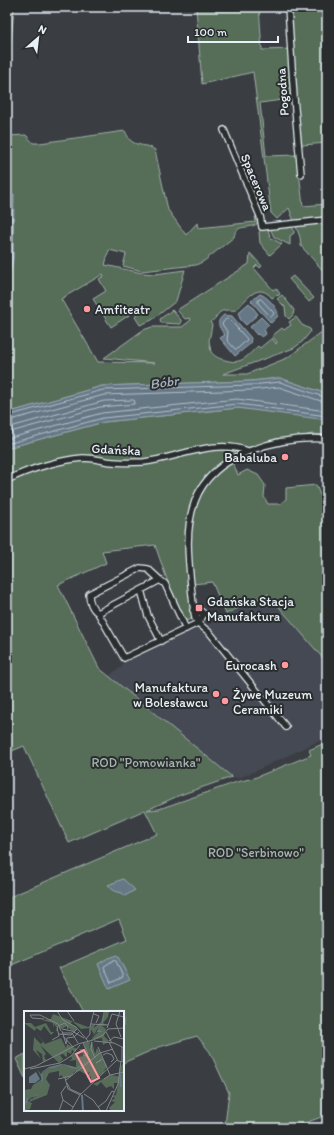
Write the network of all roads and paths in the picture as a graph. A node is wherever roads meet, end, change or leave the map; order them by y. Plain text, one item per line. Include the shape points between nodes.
1 (288, 7) edge
2 (224, 130) dead end
3 (300, 174) dead end
4 (327, 220) edge
5 (327, 439) edge
6 (248, 451) junction
7 (7, 480) edge
8 (160, 580) junction
9 (141, 590) junction
10 (193, 610) junction
11 (98, 613) junction
12 (197, 621) junction
13 (186, 629) junction
14 (161, 641) junction
15 (286, 727) dead end

1 - 3 street, Pogodna
2 - 4 street, Spacerowa via 260,216 262,227
5 - 6 street, Gdańska via 291,440
6 - 7 street, Gdańska via 238,447 221,446 145,462 83,458 38,468
6 - 10 street, Gdańska via 215,473 195,502 187,549
8 - 9 street
8 - 11 street via 148,569 140,568 89,594 89,599
8 - 13 street via 165,584
9 - 11 street
9 - 14 street via 148,616
10 - 12 street, Gdańska
10 - 12 street via 204,614 202,619
11 - 14 street via 124,658
12 - 13 street
12 - 15 street via 210,633
13 - 14 street

